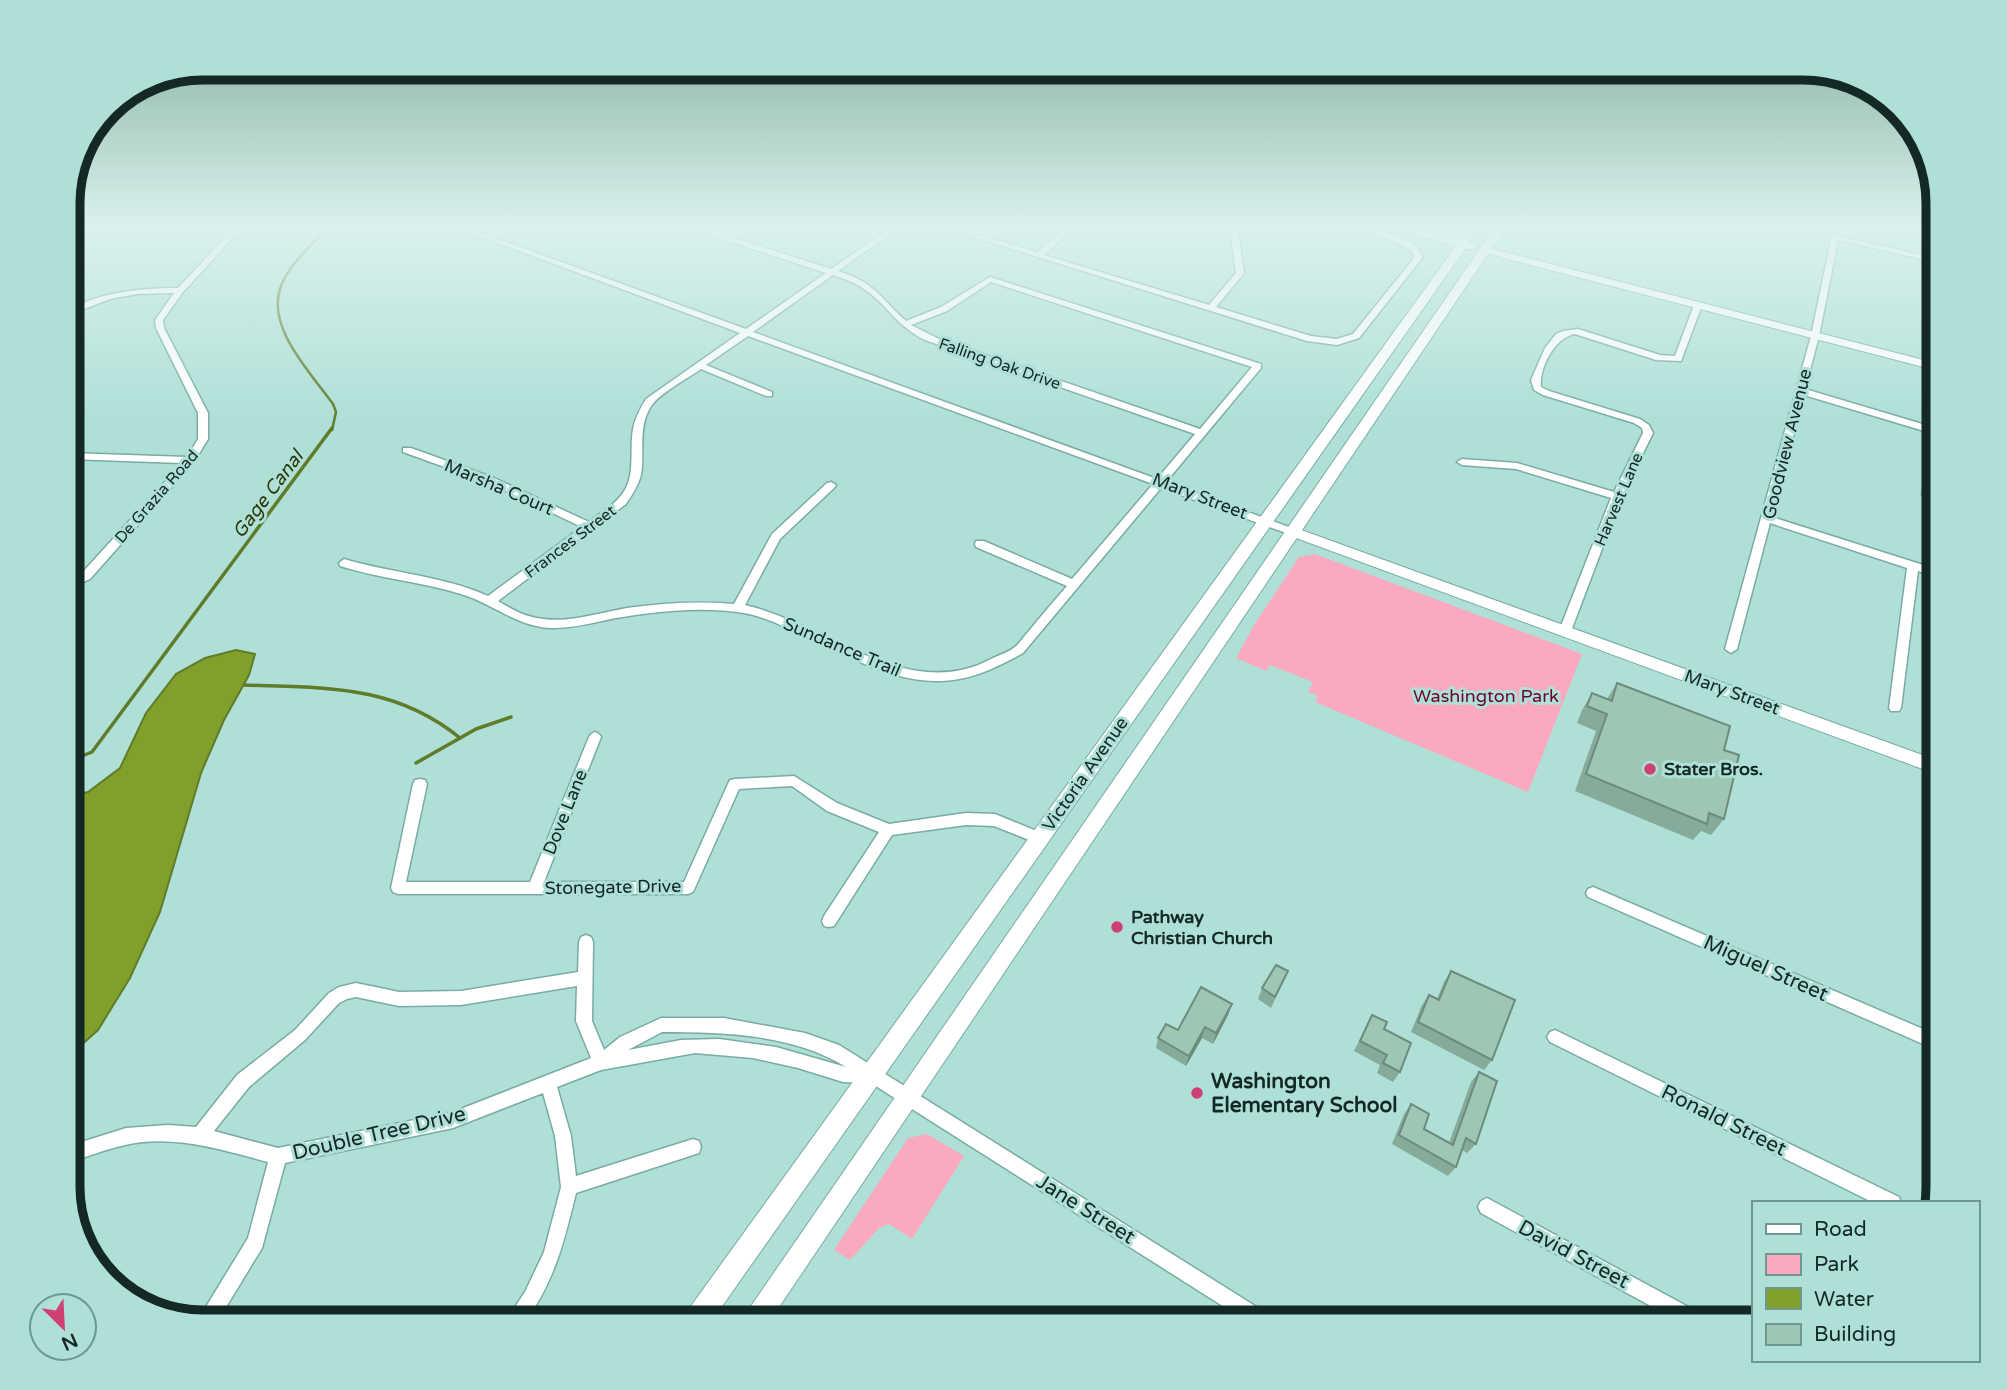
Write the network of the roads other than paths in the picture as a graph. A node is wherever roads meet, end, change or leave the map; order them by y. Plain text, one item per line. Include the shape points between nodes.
1 (133, 292) edge
2 (179, 292) edge
3 (639, 292) edge
4 (804, 292) edge
5 (875, 292) edge
6 (970, 292) edge
7 (1030, 292) edge
8 (1162, 292) edge
9 (1224, 292) edge
10 (1391, 292) edge
11 (1428, 292) edge
12 (1456, 292) edge
13 (1647, 292) edge
14 (1824, 292) edge
15 (1698, 305) junction
16 (81, 307) edge
17 (1212, 307) junction
18 (905, 324) junction
19 (748, 331) junction
20 (1815, 336) junction
21 (699, 365) junction
22 (1926, 365) edge
23 (1801, 391) junction
24 (769, 394) dead end
25 (1926, 428) edge
26 (1202, 433) junction
27 (407, 450) dead end
28 (81, 456) edge
29 (190, 460) junction
30 (1462, 462) dead end
31 (1162, 481) junction
32 (831, 485) dead end
33 (1617, 496) junction
34 (1768, 519) junction
35 (1264, 520) junction
36 (589, 526) junction
37 (1293, 531) junction
38 (979, 544) dead end
39 (344, 563) dead end
40 (1913, 566) junction
41 (1926, 570) edge
42 (81, 578) edge
43 (1075, 585) junction
44 (491, 600) junction
45 (738, 608) junction
46 (1565, 631) junction
47 (1731, 649) dead end
48 (1895, 708) dead end
49 (595, 737) dead end
50 (1926, 763) edge
51 (420, 784) dead end
52 (888, 830) junction
53 (1039, 838) junction
54 (398, 888) joint
55 (535, 888) junction
56 (1593, 893) dead end
57 (829, 921) dead end
58 (586, 942) dead end
59 (584, 978) junction
60 (1555, 1037) dead end
61 (1926, 1038) edge
62 (601, 1062) junction
63 (871, 1075) junction
64 (548, 1084) junction
65 (907, 1096) junction
66 (200, 1136) junction
67 (693, 1147) dead end
68 (81, 1150) edge
69 (278, 1156) junction
70 (569, 1186) junction
71 (1889, 1201) edge
72 (1487, 1207) dead end
73 (216, 1310) edge
74 (522, 1310) edge
75 (704, 1310) edge
76 (761, 1310) edge
77 (1246, 1310) edge
78 (1677, 1310) edge

1 - 16 street
2 - 29 street, De Grazia Road via 159,320 203,414 203,439
3 - 19 street, Mary Street
4 - 19 street, Frances Street
5 - 18 street, Falling Oak Drive
6 - 18 street, Sundance Trail via 944,309
7 - 26 street, Sundance Trail via 1258,366
8 - 17 street
9 - 17 street
10 - 17 street via 1356,336 1337,342 1310,339
11 - 35 main road, Victoria Avenue
12 - 37 main road, Victoria Avenue
13 - 15 street
14 - 20 street, Goodview Avenue
15 - 20 street
15 - 33 street, Harvest Lane via 1678,359 1659,358 1575,331 1562,332 1555,337 1536,380 1546,393 1646,427 1648,433
18 - 26 street, Falling Oak Drive via 934,340
19 - 21 street, Frances Street
19 - 31 street, Mary Street
20 - 22 street
20 - 23 street, Goodview Avenue
21 - 24 street
21 - 36 street, Frances Street via 649,401 639,414 632,491
23 - 25 street
23 - 34 street, Goodview Avenue
26 - 31 street, Sundance Trail
27 - 36 street, Marsha Court via 490,480
28 - 29 street
29 - 42 street, De Grazia Road
30 - 33 street via 1517,466
31 - 35 street, Mary Street
31 - 43 street, Sundance Trail
32 - 45 street via 776,537
33 - 46 street, Harvest Lane
34 - 40 street
34 - 47 street, Goodview Avenue
35 - 37 street, Mary Street
35 - 53 main road, Victoria Avenue
36 - 44 street, Frances Street
37 - 46 street, Mary Street
37 - 65 main road, Victoria Avenue
38 - 43 street
39 - 44 street, Sundance Trail via 375,575
40 - 41 street
40 - 48 street
43 - 45 street, Sundance Trail via 1019,650 996,665 947,677 913,677 892,671 779,620
44 - 45 street, Sundance Trail via 540,623 688,606
46 - 50 street, Mary Street
49 - 55 street, Dove Lane
51 - 54 street
52 - 53 street via 966,819 995,820
52 - 55 street, Stonegate Drive via 832,807 794,781 736,784 688,888
52 - 57 street
53 - 63 main road, Victoria Avenue
54 - 55 street, Stonegate Drive
56 - 61 street, Miguel Street
58 - 59 street
59 - 62 street via 584,1021
59 - 66 street via 439,999 344,992 243,1081
60 - 71 street, Ronald Street
62 - 63 street, Double Tree Drive via 685,1046 709,1046 795,1059 846,1076
62 - 63 street, Double Tree Drive via 626,1042 661,1025 724,1025 804,1040 833,1050
62 - 64 street, Double Tree Drive
63 - 65 street, Double Tree Drive
63 - 75 main road, Victoria Avenue
64 - 69 street, Double Tree Drive via 453,1120
64 - 70 street via 563,1136
65 - 76 main road, Victoria Avenue
65 - 77 street, Jane Street
66 - 68 street, Double Tree Drive via 126,1136
66 - 69 street, Double Tree Drive
67 - 70 street
69 - 73 street via 256,1242
70 - 74 street via 552,1254
72 - 78 street, David Street

